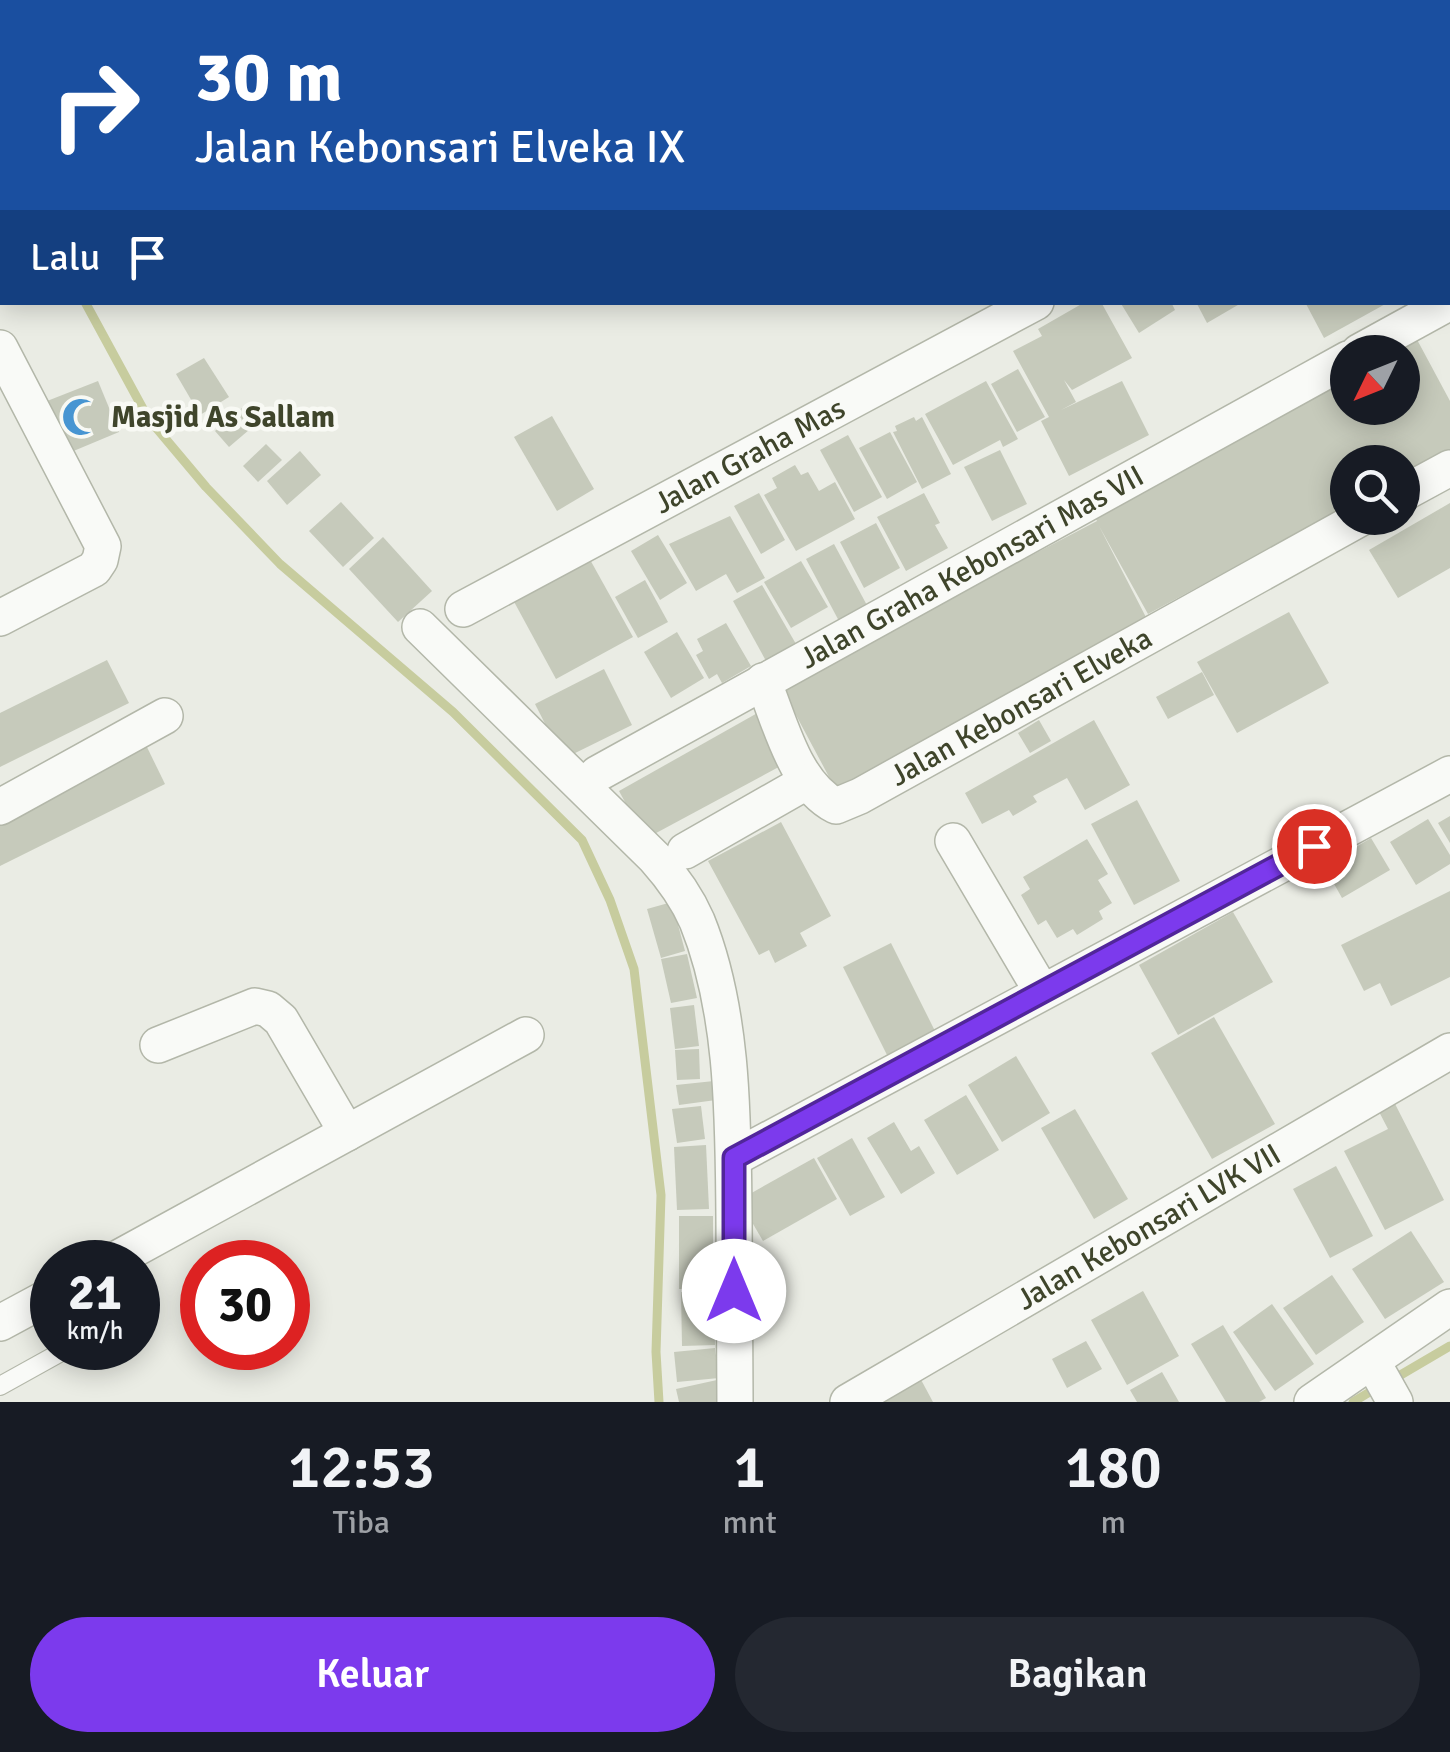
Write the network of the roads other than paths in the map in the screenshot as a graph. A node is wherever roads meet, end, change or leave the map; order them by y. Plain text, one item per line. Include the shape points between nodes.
1 (1030, 305) edge
2 (1446, 313) edge
3 (1397, 335) edge
4 (0, 348) edge
5 (1330, 369) edge
6 (1450, 468) edge
7 (1420, 484) edge
8 (1330, 535) edge
9 (463, 609) dead end
10 (0, 618) edge
11 (420, 627) dead end
12 (762, 682) junction
13 (166, 716) dead end
14 (596, 774) dead end
15 (1450, 774) edge
16 (806, 782) junction
17 (0, 807) edge
18 (954, 841) dead end
19 (685, 852) dead end
20 (1042, 992) junction
21 (526, 1035) dead end
22 (158, 1045) dead end
23 (1450, 1051) edge
24 (347, 1133) junction
25 (734, 1158) junction
26 (151, 1240) edge
27 (30, 1306) edge
28 (1450, 1307) edge
29 (0, 1323) edge
30 (30, 1369) edge
31 (1385, 1383) edge
32 (0, 1386) edge
33 (735, 1402) edge
34 (848, 1402) edge
35 (1312, 1402) edge

1 - 9 street, Jalan Graha Mas
2 - 3 street
4 - 10 street via 103,546 94,569
5 - 12 street, Jalan Graha Kebonsari Mas VII
6 - 7 street
8 - 16 street, Jalan Kebonsari Elveka via 860,796 836,806
11 - 25 street via 654,858 684,896 706,944 728,1047
12 - 14 street, Jalan Graha Kebonsari Mas VII
12 - 16 street
13 - 17 street
15 - 20 street
16 - 19 street
18 - 20 street
20 - 25 street
21 - 24 street
22 - 24 street via 255,1006 268,1010
23 - 34 street, Jalan Kebonsari LVK VII
24 - 26 street
25 - 33 street
27 - 29 street
28 - 31 street
30 - 32 lane
31 - 35 street

